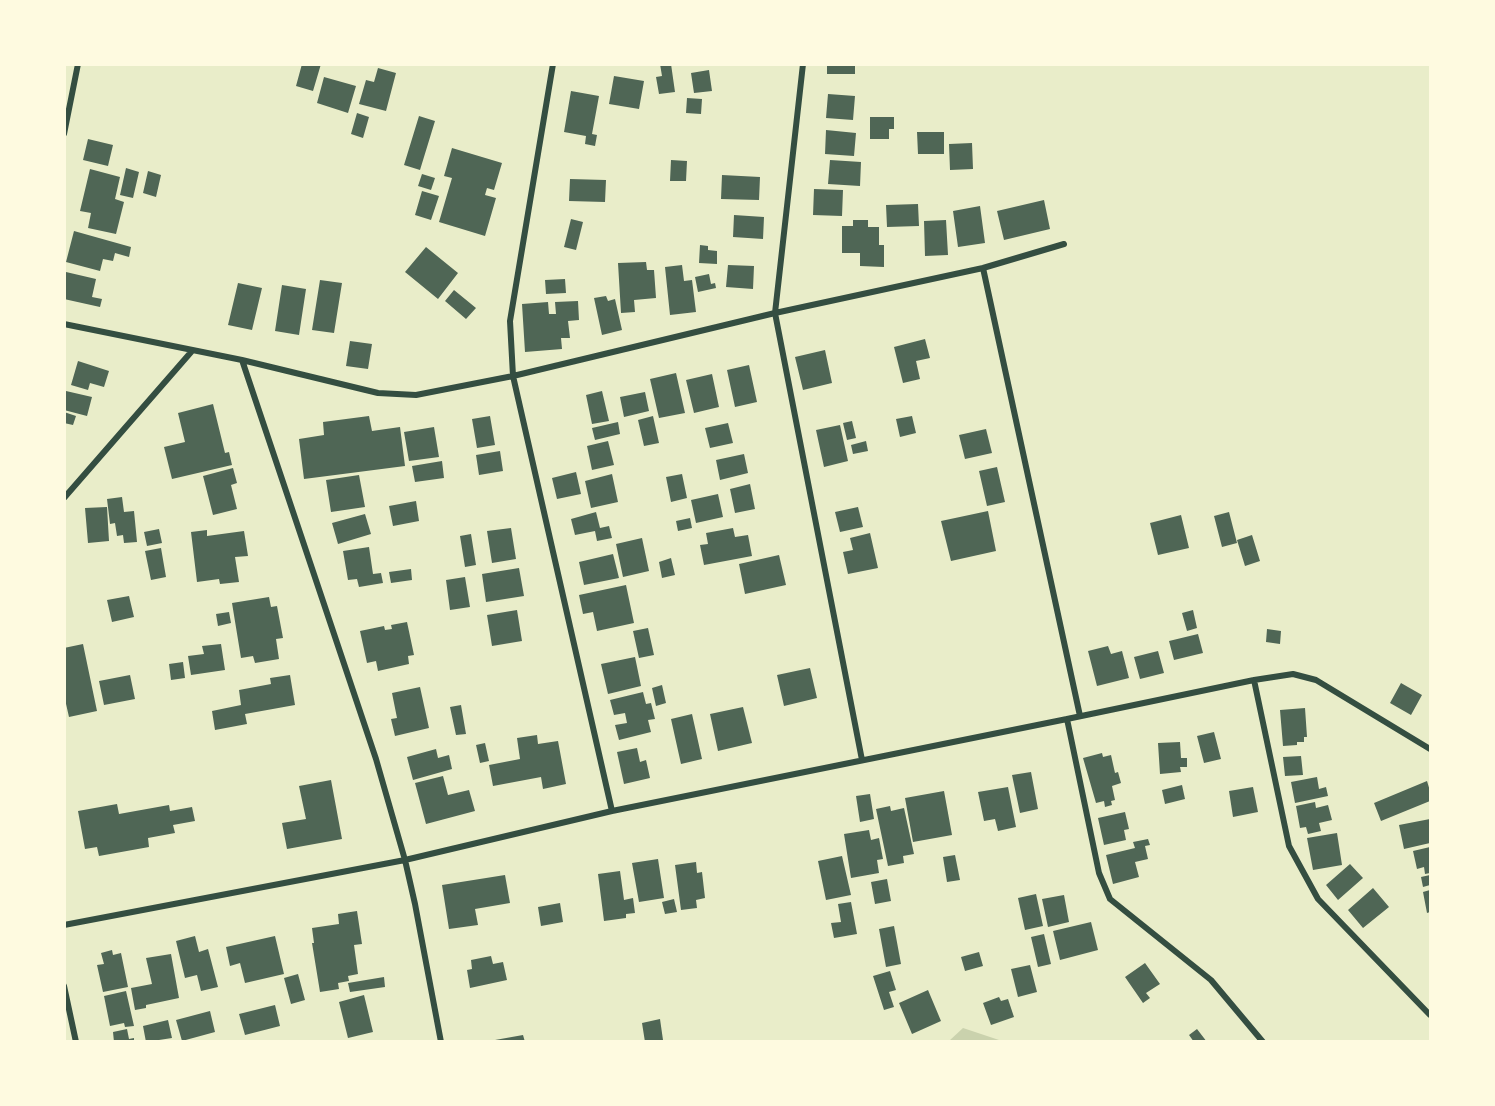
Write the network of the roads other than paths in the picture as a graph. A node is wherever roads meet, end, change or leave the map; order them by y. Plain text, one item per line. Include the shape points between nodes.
1 (78, 64) edge
2 (553, 64) edge
3 (803, 64) edge
4 (64, 134) edge
5 (1064, 244) dead end
6 (983, 268) junction
7 (775, 313) junction
8 (64, 324) edge
9 (192, 351) junction
10 (242, 360) junction
11 (513, 376) junction
12 (64, 498) edge
13 (1254, 680) junction
14 (1080, 716) junction
15 (1066, 719) junction
16 (1431, 749) edge
17 (862, 760) junction
18 (612, 811) junction
19 (405, 860) junction
20 (64, 925) edge
21 (64, 986) edge
22 (1431, 1015) edge
23 (76, 1041) edge
24 (441, 1041) edge
25 (1263, 1041) edge

1 - 4 street
2 - 11 street via 510,321
3 - 7 street
5 - 6 street
6 - 7 street
6 - 14 street
7 - 11 street
7 - 17 street
8 - 9 street
9 - 10 street
9 - 12 street
10 - 11 street via 378,393 416,395
10 - 19 street via 376,759
11 - 18 street
13 - 14 street
13 - 16 street via 1293,674 1316,680
13 - 22 street via 1289,846 1318,899
14 - 15 street
15 - 17 street
15 - 25 street via 1099,873 1110,899 1211,980
17 - 18 street
18 - 19 street
19 - 20 street
19 - 24 street
21 - 23 street

